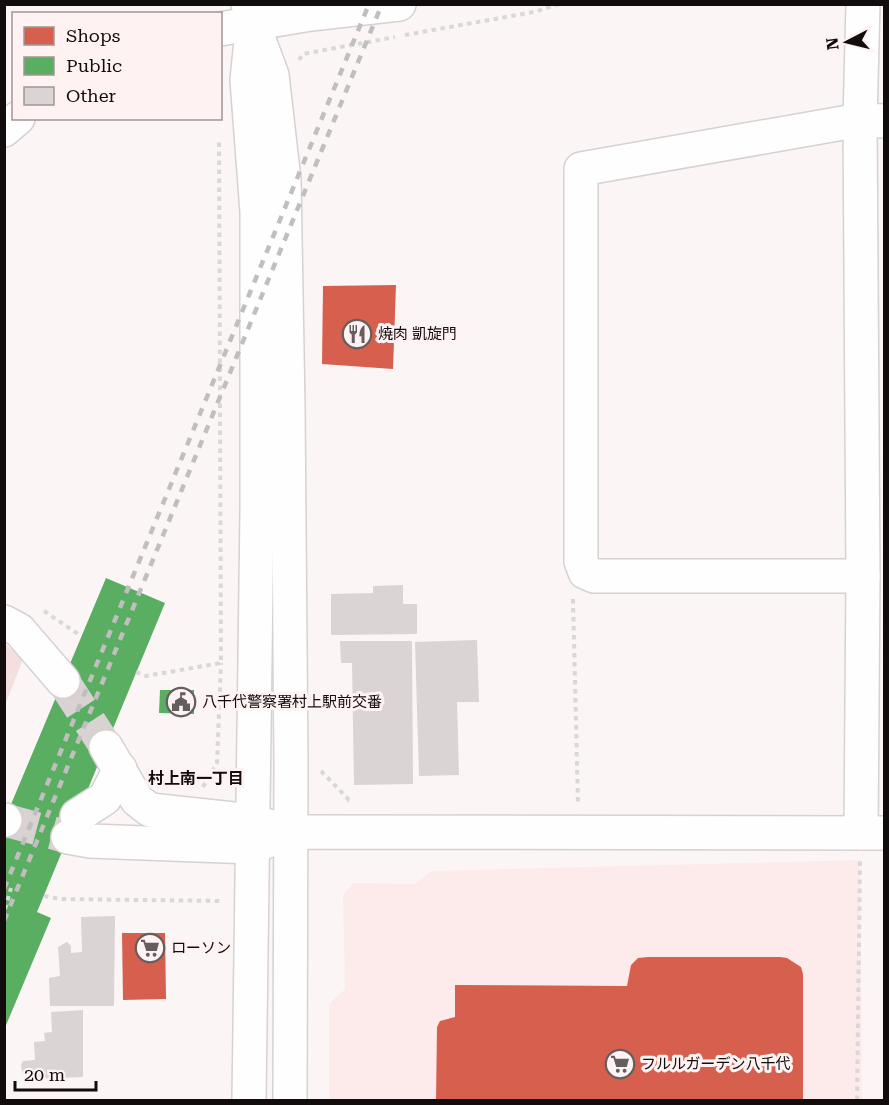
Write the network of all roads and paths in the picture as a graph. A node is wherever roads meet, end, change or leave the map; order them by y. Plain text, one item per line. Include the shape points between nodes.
1 (399, 4) edge
2 (559, 4) edge
3 (863, 4) edge
4 (250, 14) edge
5 (222, 28) edge
6 (297, 63) dead end
7 (16, 120) edge
8 (872, 120) edge
9 (4, 130) edge
10 (219, 135) dead end
11 (585, 572) junction
12 (863, 576) junction
13 (4, 622) edge
14 (221, 663) junction
15 (136, 672) dead end
16 (63, 681) tunnel mouth
17 (313, 763) dead end
18 (200, 791) dead end
19 (360, 800) dead end
20 (575, 813) junction
21 (291, 832) junction
22 (873, 833) edge
23 (252, 834) junction
24 (11, 888) dead end
25 (44, 896) dead end
26 (224, 901) dead end
27 (5, 909) edge
28 (249, 1101) edge
29 (290, 1101) edge
30 (857, 1101) edge

1 - 4 street via 311,14
2 - 6 path via 534,12 303,54
3 - 8 street
4 - 5 street
4 - 21 street via 272,75 284,180
4 - 23 street via 247,80 257,212
7 - 9 street
8 - 11 street via 581,169 581,561
8 - 12 street
10 - 14 path
11 - 12 street via 594,576
11 - 20 path via 573,596
12 - 22 street
13 - 16 street via 19,630
14 - 15 path via 146,676
14 - 18 path via 217,763
17 - 19 path via 349,800
20 - 21 street
20 - 22 street
21 - 23 street
21 - 29 street
22 - 30 path
23 - 23 street via 150,810 137,800 113,758 105,798 73,827 90,842
23 - 28 street
24 - 27 path
25 - 26 path

